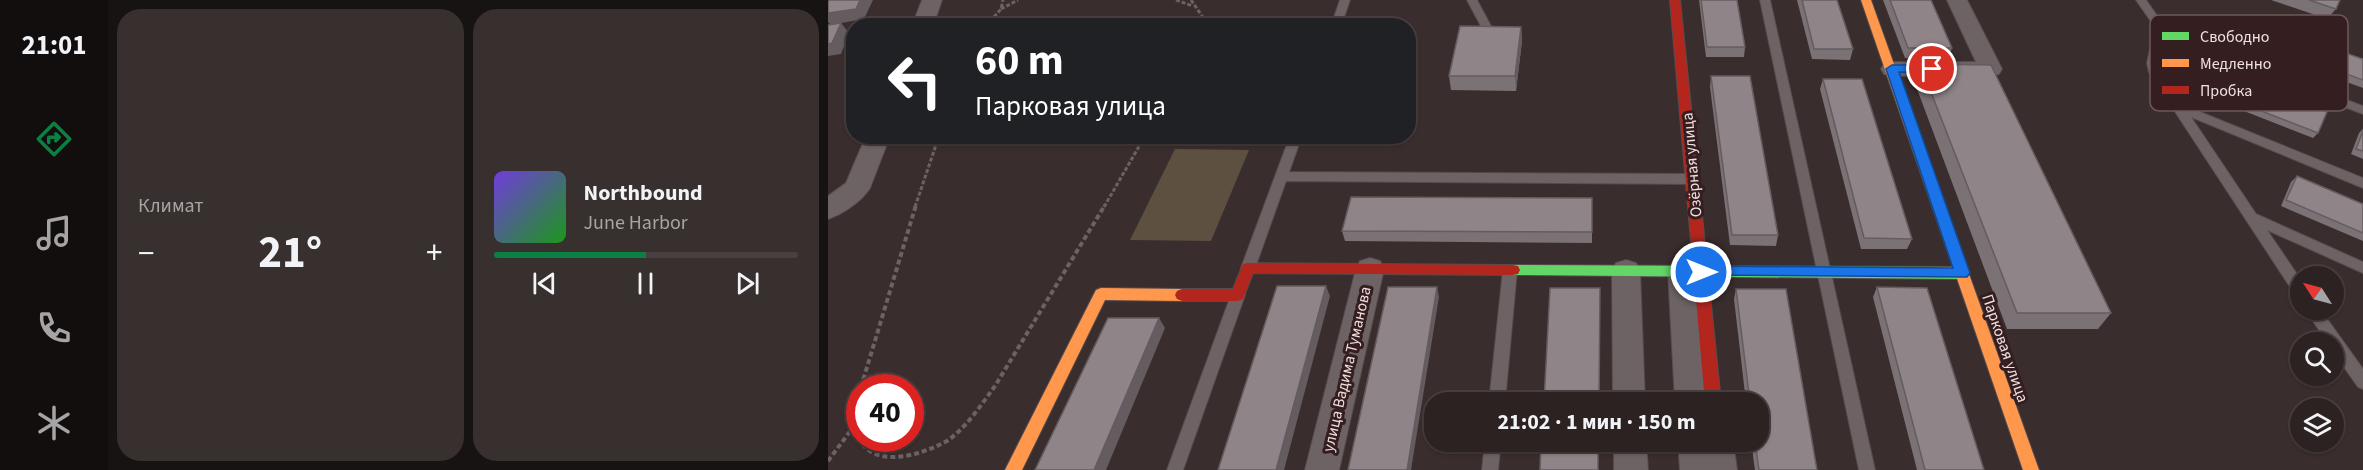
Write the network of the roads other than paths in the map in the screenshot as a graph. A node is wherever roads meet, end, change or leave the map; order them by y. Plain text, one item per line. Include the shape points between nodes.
1 (932, 0) edge
2 (1345, 0) edge
3 (1472, 0) edge
4 (1675, 0) edge
5 (1765, 0) edge
6 (1866, 0) edge
7 (1957, 0) edge
8 (2141, 0) edge
9 (2152, 15) edge
10 (925, 18) edge
11 (1339, 18) edge
12 (1494, 41) edge
13 (1892, 69) junction
14 (2348, 104) edge
15 (2363, 110) edge
16 (2180, 111) edge
17 (2187, 111) edge
18 (875, 144) edge
19 (1293, 144) edge
20 (1281, 176) junction
21 (1692, 179) junction
22 (2363, 183) edge
23 (828, 208) edge
24 (2251, 218) junction
25 (1248, 268) junction
26 (2363, 268) edge
27 (1370, 269) junction
28 (1510, 270) junction
29 (1626, 271) junction
30 (1691, 271) junction
31 (1824, 272) junction
32 (1962, 273) junction
33 (2290, 276) edge
34 (1239, 295) junction
35 (2319, 320) edge
36 (2346, 359) junction
37 (2363, 368) edge
38 (2363, 382) edge
39 (1498, 392) edge
40 (1629, 392) edge
41 (1691, 392) edge
42 (1711, 392) edge
43 (1492, 452) edge
44 (1630, 452) edge
45 (1695, 452) edge
46 (1718, 452) edge
47 (1013, 470) edge
48 (1175, 470) edge
49 (1322, 470) edge
50 (1490, 470) edge
51 (1631, 470) edge
52 (1696, 470) edge
53 (1720, 470) edge
54 (1867, 470) edge
55 (2031, 470) edge

1 - 10 street
2 - 11 lane
3 - 12 lane
4 - 21 street, Озёрная улица
5 - 31 lane
6 - 13 street, Парковая улица
7 - 13 street via 1991,69
8 - 9 lane
13 - 32 street, Парковая улица
14 - 15 lane
16 - 24 lane
17 - 22 lane
18 - 23 street via 857,188
19 - 20 lane
20 - 21 lane
20 - 25 lane
21 - 30 street, Озёрная улица
24 - 26 lane
24 - 33 lane
25 - 27 street
25 - 34 street
27 - 28 street
27 - 49 street, улица Вадима Туманова
28 - 29 street
28 - 39 lane
29 - 30 street
29 - 40 street
30 - 31 street
30 - 41 street
30 - 42 street, Озёрная улица
31 - 32 street
31 - 54 lane
32 - 55 street, Парковая улица
34 - 47 street via 1101,294
34 - 48 lane
35 - 36 lane
36 - 37 lane
36 - 38 lane
43 - 50 lane
44 - 51 street
45 - 52 street
46 - 53 street

